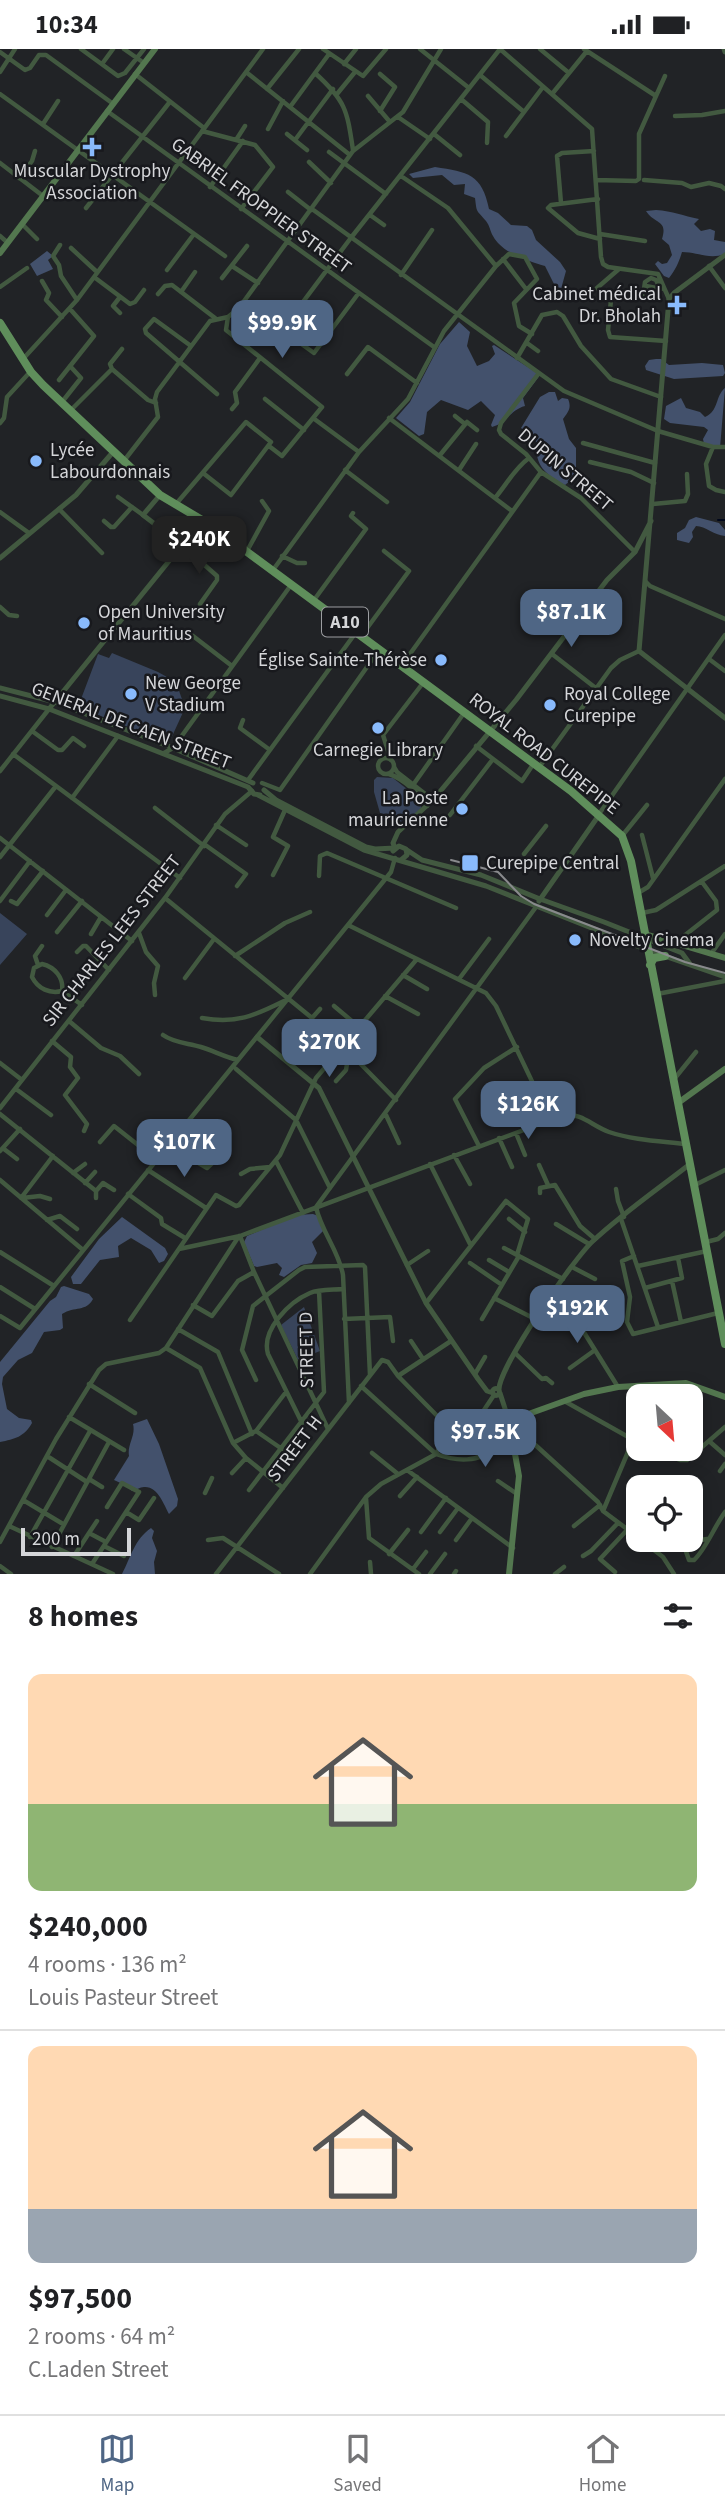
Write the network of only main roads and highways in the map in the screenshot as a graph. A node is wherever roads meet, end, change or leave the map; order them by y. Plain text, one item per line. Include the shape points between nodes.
1 (155, 49) edge
2 (0, 253) edge
3 (0, 323) edge
4 (645, 936) junction
5 (665, 956) road end
6 (725, 958) edge
7 (650, 965) junction
8 (725, 1069) edge
9 (678, 1103) junction
10 (722, 1319) edge
11 (725, 1343) edge
12 (725, 1397) edge
13 (509, 1574) edge

1 - 2 main road
3 - 4 main road, ROYAL ROAD CUREPIPE / A10 via 31,372 160,495 247,551 537,764 622,836 630,854
4 - 6 main road
4 - 7 main road, ROYAL ROAD CUREPIPE / A10
5 - 7 main road via 654,958
7 - 9 main road, ROYAL ROAD CUREPIPE / A10
8 - 9 main road
9 - 10 main road, ROYAL ROAD CUREPIPE / A10
10 - 11 main road, ROYAL ROAD CUREPIPE / A10
12 - 13 main road via 686,1384 618,1387 509,1421 518,1467

